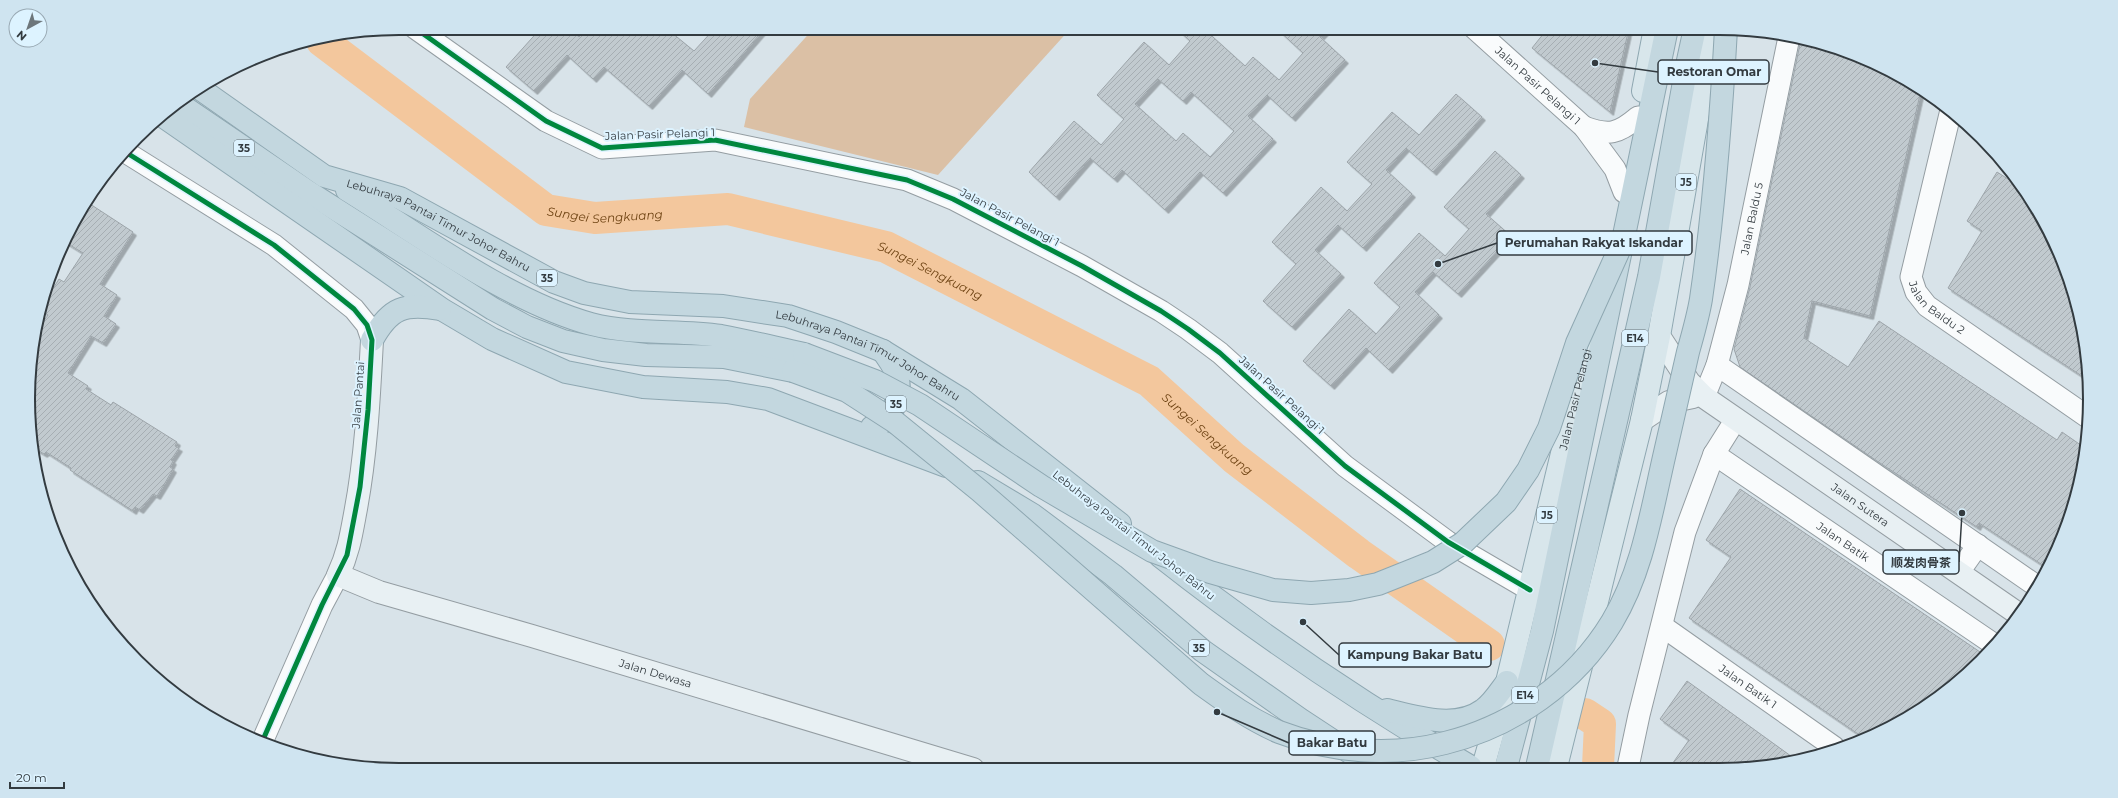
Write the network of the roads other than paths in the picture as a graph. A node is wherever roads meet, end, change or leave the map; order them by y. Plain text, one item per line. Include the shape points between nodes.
1 (425, 35) edge
2 (1482, 35) edge
3 (1654, 35) edge
4 (1666, 35) edge
5 (1693, 35) edge
6 (1712, 35) edge
7 (1726, 35) edge
8 (1788, 42) edge
9 (204, 92) edge
10 (183, 106) edge
11 (1638, 117) junction
12 (1949, 117) edge
13 (166, 119) edge
14 (1584, 127) junction
15 (129, 155) edge
16 (324, 176) junction
17 (1624, 192) junction
18 (1624, 239) junction
19 (443, 310) junction
20 (1659, 336) junction
21 (372, 340) junction
22 (883, 351) junction
23 (798, 363) junction
24 (1717, 365) junction
25 (1704, 397) junction
26 (2082, 413) edge
27 (1736, 419) junction
28 (1642, 420) junction
29 (849, 430) junction
30 (1714, 454) junction
31 (1978, 545) junction
32 (1959, 572) junction
33 (338, 575) junction
34 (2033, 583) edge
35 (1530, 590) junction
36 (2015, 611) edge
37 (1662, 626) junction
38 (1990, 642) edge
39 (1507, 682) junction
40 (1370, 706) junction
41 (264, 737) edge
42 (1832, 745) edge
43 (953, 763) edge
44 (1366, 763) edge
45 (1463, 763) edge
46 (1484, 763) edge
47 (1507, 763) edge
48 (1538, 763) edge
49 (1557, 763) edge
50 (1629, 763) edge

1 - 35 street, Jalan Pasir Pelangi 1 via 546,121 602,148 715,140 907,180 953,199 1082,266 1161,311 1220,353 1345,466 1448,542
2 - 14 street, Jalan Pasir Pelangi 1
3 - 11 main road, Jalan Pasir Pelangi / J5
4 - 18 highway, E14
5 - 48 highway, E14 via 1649,277
6 - 20 main road, J5
7 - 23 highway, bridge via 1721,113 1700,301 1645,542 1630,587 1612,623 1595,646 1556,687 1513,718 1456,740 1398,751 1367,751 1325,744 1279,732 1237,710 1201,684 980,491 896,422
8 - 24 street, Jalan Baldu 5 via 1738,285
9 - 16 highway, Lebuhraya Pantai Timur Johor Bahru / 35
10 - 23 highway, 35 via 310,193 493,309 527,327 563,341 603,350 646,355 724,357
11 - 14 street, Jalan Pasir Pelangi 1 via 1626,127 1609,133 1600,133
11 - 17 main road, Jalan Pasir Pelangi / J5
12 - 26 street, Jalan Baldu 2 via 1911,277 1916,292 1926,306
13 - 19 highway, 35
14 - 17 street, Jalan Pasir Pelangi 1 via 1615,170
15 - 21 street, Jalan Pantai via 274,245 354,310 367,325
16 - 22 highway, Lebuhraya Pantai Timur Johor Bahru / 35 via 400,198 528,269 584,293 630,302 723,306 788,316
16 - 23 highway via 484,276 550,310 592,324 632,331 720,336
17 - 35 main road, Jalan Pasir Pelangi / J5
18 - 23 highway, bridge via 1577,342 1549,428 1528,470 1506,502 1463,543 1433,562 1378,584 1349,590 1311,593 1273,590 1210,572 1152,551 1041,486 920,404 875,381
18 - 47 highway, E14, bridge via 1542,631
19 - 21 highway via 410,306 397,310 378,329
19 - 29 highway, 35 via 492,338 566,372 643,387 727,392 768,399
20 - 25 street, Jalan Sutera via 1689,382
20 - 28 main road, J5
21 - 33 street, Jalan Pantai via 360,487 347,555
22 - 29 highway, 35 via 897,376 899,390 895,405 887,417 876,426
22 - 40 highway, Lebuhraya Pantai Timur Johor Bahru / 35 via 961,399 1222,605
24 - 25 street, Jalan Baldu 5
24 - 31 street
25 - 27 street, Jalan Sutera
25 - 28 street via 1684,397 1669,402
27 - 30 street
27 - 32 street, Jalan Sutera
28 - 49 main road, J5, bridge
29 - 44 highway, 35 via 942,464 1034,515 1113,575 1203,651
30 - 37 street via 1685,532
30 - 38 street, Jalan Batik
31 - 32 street
31 - 34 street
32 - 36 street, Jalan Sutera
33 - 41 street, Jalan Pantai via 322,605
33 - 43 street, Jalan Dewasa via 379,592
35 - 39 main road, Jalan Pasir Pelangi / J5
37 - 42 street, Jalan Batik 1
37 - 50 street
39 - 40 highway via 1483,710 1461,719 1421,718
39 - 46 main road, Jalan Pasir Pelangi / J5
40 - 45 highway, Lebuhraya Pantai Timur Johor Bahru / 35

